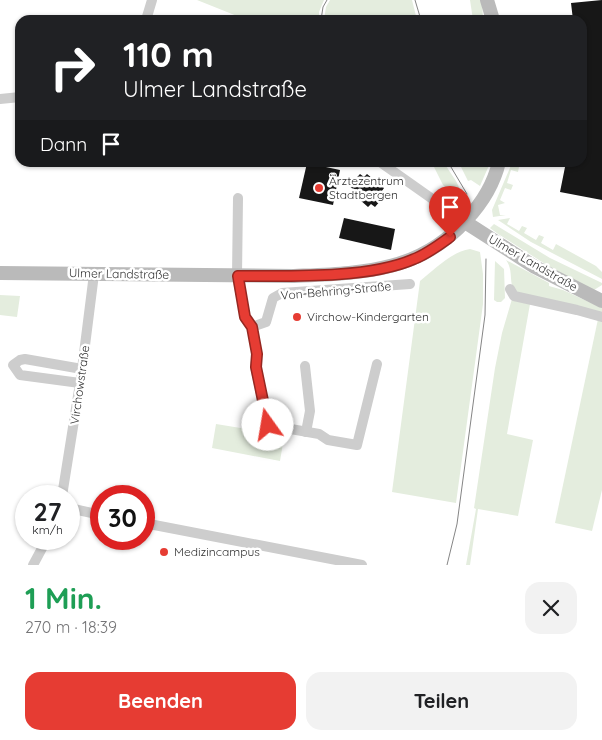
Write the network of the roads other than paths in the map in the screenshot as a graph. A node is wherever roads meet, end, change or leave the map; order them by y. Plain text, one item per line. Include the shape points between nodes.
1 (152, 0) edge
2 (488, 0) edge
3 (148, 15) edge
4 (492, 15) edge
5 (15, 97) edge
6 (0, 98) edge
7 (387, 167) edge
8 (498, 167) edge
9 (238, 198) dead end
10 (465, 222) junction
11 (0, 273) edge
12 (94, 274) junction
13 (238, 276) junction
14 (410, 284) dead end
15 (510, 289) dead end
16 (602, 302) edge
17 (602, 317) edge
18 (252, 327) junction
19 (377, 364) dead end
20 (305, 366) dead end
21 (82, 369) junction
22 (80, 383) junction
23 (306, 432) junction
24 (64, 485) edge
25 (155, 525) edge
26 (41, 550) edge
27 (33, 565) edge
28 (362, 565) edge

1 - 3 street
2 - 4 street
5 - 6 street
7 - 10 street
8 - 10 street, Ulmer Landstraße via 485,195
9 - 13 street
10 - 13 street, Ulmer Landstraße via 432,250 392,266 339,274
10 - 16 street, Ulmer Landstraße via 535,267
11 - 12 street, Ulmer Landstraße
12 - 13 street, Ulmer Landstraße
12 - 21 street, Virchowstraße
13 - 18 street via 245,317
14 - 18 street, Von-Behring-Straße via 282,293 273,298 266,322
15 - 17 street via 514,296
18 - 23 street via 268,425
19 - 23 street via 357,445
20 - 23 street via 310,411
21 - 22 street, Virchowstraße
21 - 22 street via 25,360 13,365 20,375
22 - 24 street, Virchowstraße
25 - 28 street
26 - 27 street

